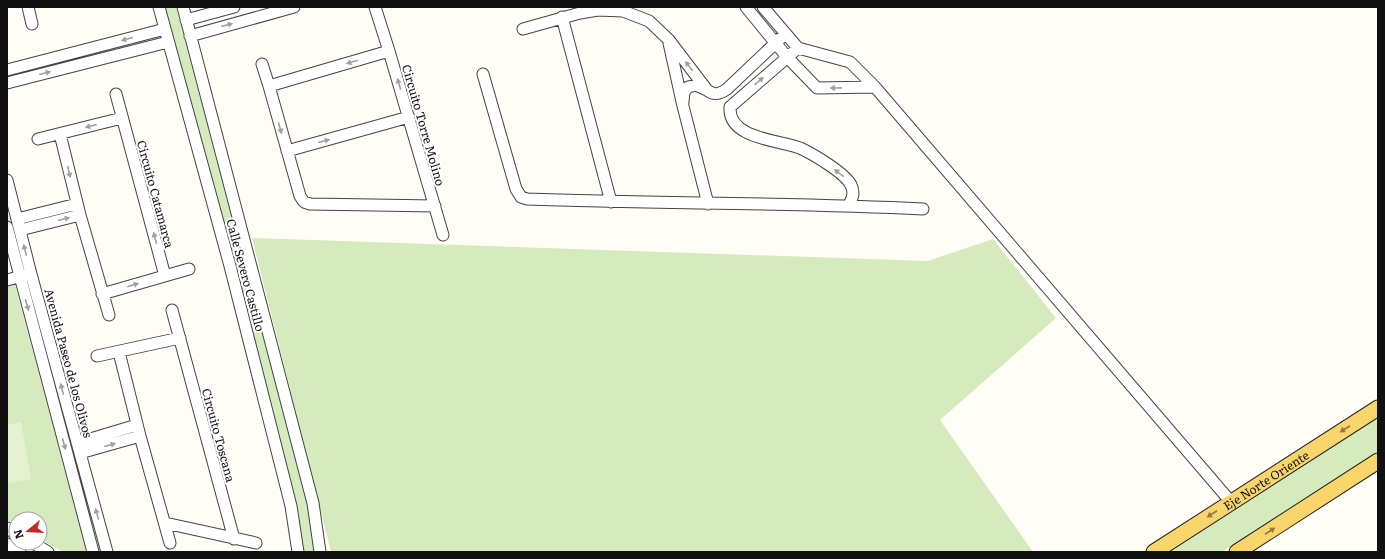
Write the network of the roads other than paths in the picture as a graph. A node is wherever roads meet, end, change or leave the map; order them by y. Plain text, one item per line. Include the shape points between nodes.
1 (28, 7) edge
2 (159, 7) edge
3 (183, 7) edge
4 (234, 7) edge
5 (294, 7) edge
6 (375, 7) edge
7 (381, 7) edge
8 (746, 7) edge
9 (763, 7) edge
10 (562, 17) junction
11 (186, 20) junction
12 (380, 20) junction
13 (32, 24) dead end
14 (165, 29) junction
15 (523, 29) dead end
16 (785, 34) junction
17 (190, 36) junction
18 (669, 40) junction
19 (168, 42) junction
20 (775, 43) junction
21 (798, 48) junction
22 (389, 51) junction
23 (787, 57) junction
24 (262, 64) dead end
25 (7, 70) edge
26 (483, 74) dead end
27 (7, 83) edge
28 (269, 86) junction
29 (875, 87) junction
30 (707, 90) junction
31 (116, 94) dead end
32 (683, 106) junction
33 (122, 118) junction
34 (409, 118) junction
35 (60, 134) junction
36 (38, 139) dead end
37 (287, 151) junction
38 (7, 180) edge
39 (612, 202) junction
40 (77, 204) junction
41 (708, 204) junction
42 (849, 205) junction
43 (435, 206) junction
44 (923, 209) dead end
45 (80, 215) junction
46 (17, 219) junction
47 (7, 227) edge
48 (20, 230) junction
49 (443, 235) dead end
50 (189, 269) dead end
51 (31, 274) junction
52 (165, 276) junction
53 (20, 277) junction
54 (7, 280) edge
55 (102, 294) junction
56 (172, 310) dead end
57 (109, 315) dead end
58 (180, 338) junction
59 (119, 352) junction
60 (97, 356) dead end
61 (1378, 408) edge
62 (139, 431) junction
63 (78, 448) junction
64 (1378, 461) edge
65 (1232, 502) junction
66 (165, 523) junction
67 (234, 539) junction
68 (170, 543) dead end
69 (256, 543) dead end
70 (7, 544) edge
71 (20, 552) edge
72 (93, 552) edge
73 (107, 552) edge
74 (298, 552) edge
75 (320, 552) edge
76 (1154, 552) edge
77 (1238, 552) edge

1 - 13 street
2 - 14 street, Calle Severo Castillo
3 - 11 street, Calle Severo Castillo
4 - 11 street
17 -> 5 street
6 - 12 street, Circuito Torre Molino
7 - 12 street, Circuito Torre Molino
8 - 20 street
9 - 16 street
10 - 15 street
10 - 18 street via 598,10 623,11 649,21
10 - 39 street
11 - 17 street, Calle Severo Castillo
12 - 22 street, Circuito Torre Molino
14 - 19 street, Calle Severo Castillo
14 -> 25 street
16 - 20 street
16 - 21 street
17 - 75 street, Calle Severo Castillo via 313,503
30 -> 18 street
18 - 32 street
27 -> 19 street
19 - 74 street, Calle Severo Castillo via 230,266 291,506
20 - 23 street
20 - 30 street via 727,89 717,94
21 - 23 street
21 - 29 street via 850,62
22 -> 28 street
34 -> 22 street, Circuito Torre Molino
29 -> 23 street via 817,88
42 -> 23 street via 853,196 852,186 821,159 799,148 747,133 731,118 730,107
24 - 28 street
26 - 39 street via 516,189 521,196 527,199
28 -> 37 street
29 - 65 street
30 - 32 street via 696,85 688,87 684,92
31 - 33 street, Circuito Catamarca
32 - 41 street
33 -> 35 street
52 -> 33 street, Circuito Catamarca
37 -> 34 street
34 - 43 street, Circuito Torre Molino
35 - 36 street
35 -> 40 street
37 - 43 street via 304,202
38 - 46 street, Avenida Paseo de los Olivos
39 - 41 street
40 - 45 street
40 - 46 street
41 - 42 street
42 - 44 street
43 - 49 street, Circuito Torre Molino
48 -> 45 street
45 - 55 street
46 - 48 street, Avenida Paseo de los Olivos
47 - 53 street, Avenida Paseo de los Olivos
51 -> 48 street, Avenida Paseo de los Olivos
50 - 52 street
51 - 53 street
63 -> 51 street, Avenida Paseo de los Olivos
55 -> 52 street
53 - 54 street
53 -> 72 street, Avenida Paseo de los Olivos
55 - 57 street
56 - 58 street, Circuito Toscana
58 - 59 street
58 - 67 street, Circuito Toscana
59 - 60 street
59 - 62 street
61 -> 65 main road, Eje Norte Oriente
62 - 63 street
62 - 66 street
73 -> 63 street, Avenida Paseo de los Olivos
77 -> 64 main road
65 -> 76 main road, Eje Norte Oriente
66 - 67 street
66 - 68 street
67 - 69 street
70 - 71 street

